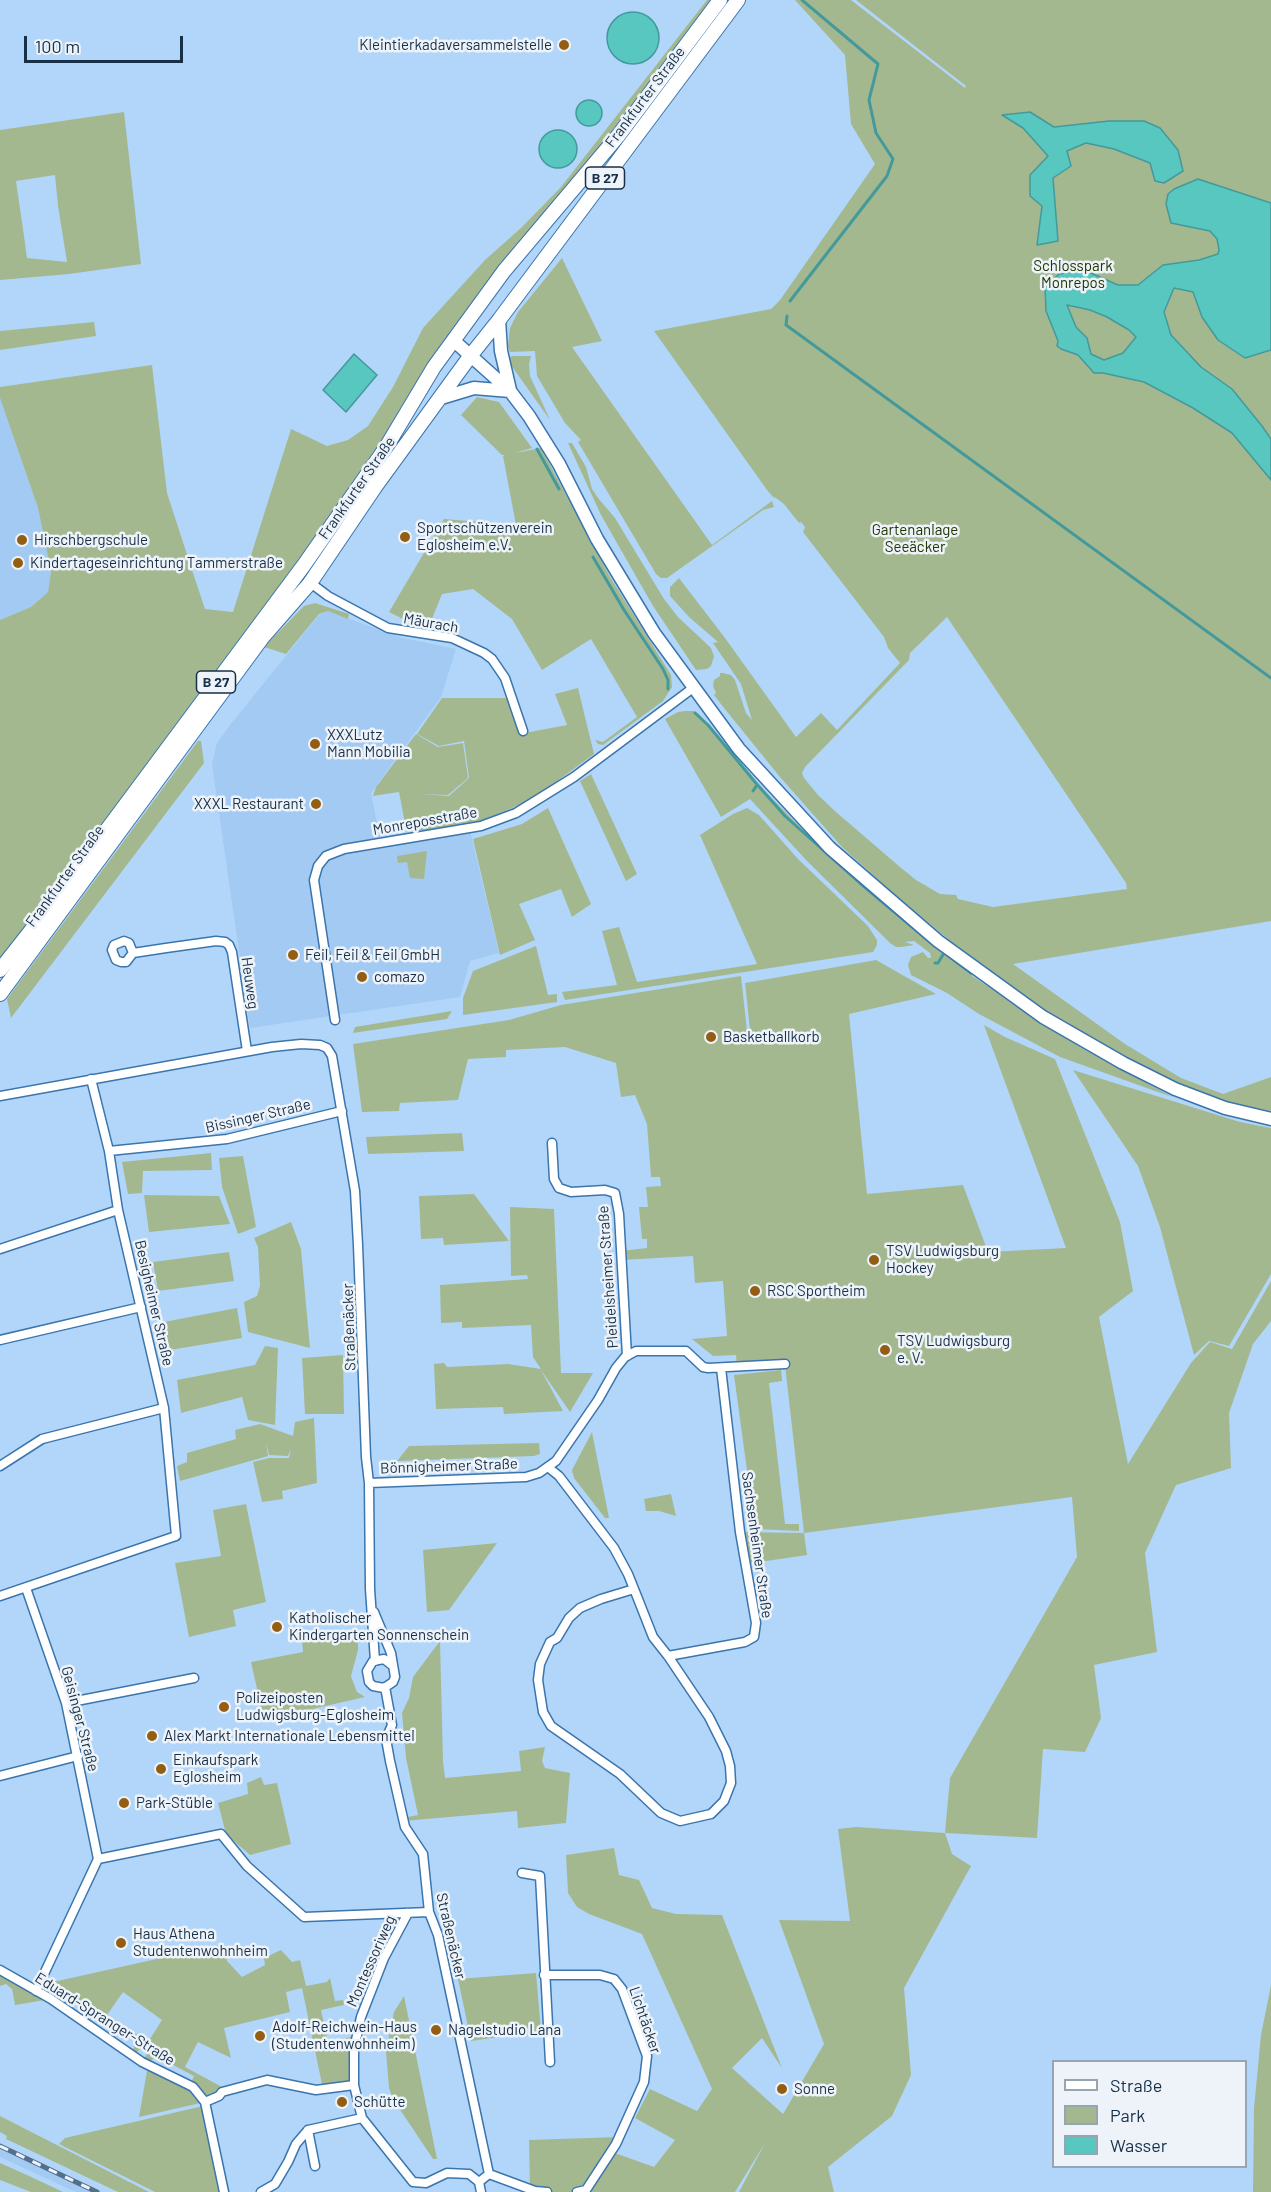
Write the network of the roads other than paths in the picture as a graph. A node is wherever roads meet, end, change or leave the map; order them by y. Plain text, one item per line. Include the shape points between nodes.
1 (720, 0) edge
2 (738, 0) edge
3 (500, 320) junction
4 (453, 340) junction
5 (471, 355) junction
6 (510, 391) junction
7 (441, 398) junction
8 (297, 574) junction
9 (310, 583) junction
10 (693, 688) junction
11 (523, 730) dead end
12 (133, 953) dead end
13 (0, 969) edge
14 (0, 994) edge
15 (335, 1020) dead end
16 (247, 1051) junction
17 (91, 1079) junction
18 (0, 1096) edge
19 (342, 1111) junction
20 (1271, 1119) edge
21 (552, 1143) dead end
22 (109, 1151) junction
23 (118, 1210) junction
24 (0, 1249) edge
25 (141, 1307) junction
26 (0, 1340) edge
27 (627, 1356) junction
28 (784, 1365) dead end
29 (721, 1368) junction
30 (164, 1408) junction
31 (0, 1466) edge
32 (549, 1467) junction
33 (369, 1483) junction
34 (26, 1588) junction
35 (634, 1589) junction
36 (0, 1596) edge
37 (372, 1608) junction
38 (668, 1656) junction
39 (375, 1660) junction
40 (393, 1665) junction
41 (194, 1678) dead end
42 (385, 1688) junction
43 (66, 1703) junction
44 (78, 1756) junction
45 (0, 1776) edge
46 (98, 1859) junction
47 (522, 1873) dead end
48 (429, 1912) junction
49 (408, 1913) junction
50 (0, 1970) edge
51 (544, 1975) junction
52 (36, 1991) junction
53 (550, 2062) dead end
54 (354, 2085) junction
55 (205, 2102) junction
56 (362, 2118) junction
57 (308, 2130) junction
58 (315, 2166) dead end
59 (489, 2174) junction
60 (479, 2182) junction
61 (224, 2192) edge
62 (261, 2192) edge
63 (481, 2192) edge
64 (547, 2192) edge
65 (577, 2192) edge

1 - 4 main road, Frankfurter Straße / B 27 via 618,136 532,236
2 - 3 main road, Frankfurter Straße / B 27
3 - 5 main road, Frankfurter Straße / B 27
3 - 6 main road via 501,351
4 - 5 main road
4 - 8 main road, Frankfurter Straße / B 27 via 363,482
5 - 6 main road
5 - 7 main road, Frankfurter Straße / B 27
6 - 7 main road via 474,388
6 - 10 main road via 554,456 625,586
7 - 9 main road, Frankfurter Straße / B 27
8 - 9 street, Mäurach
8 - 13 main road, Frankfurter Straße / B 27
9 - 11 street, Mäurach via 388,628 452,638 484,653 505,678
9 - 14 main road, Frankfurter Straße / B 27 via 262,638
10 - 15 street, Monreposstraße via 574,777 516,813 481,826 344,849 326,856 314,880
10 - 20 main road via 739,749 830,848 968,965 1043,1017 1123,1063 1175,1089
12 - 16 street, Heuweg via 204,942 229,945
16 - 17 street
16 - 19 street, Straßenäcker via 311,1044 327,1048 335,1064
17 - 18 street
17 - 22 street, Besigheimer Straße
19 - 22 street, Bissinger Straße via 227,1139
19 - 33 street, Straßenäcker via 358,1245
21 - 27 street, Pleidelsheimer Straße via 554,1179 560,1188 615,1193
22 - 23 street, Besigheimer Straße
23 - 24 street
23 - 25 street, Besigheimer Straße
25 - 26 street
25 - 30 street, Besigheimer Straße
27 - 29 street via 636,1351 686,1351 703,1367
27 - 32 street
28 - 29 street
29 - 38 street, Sachsenheimer Straße via 740,1532 756,1623 754,1637
30 - 31 street via 42,1439
30 - 34 street, Besigheimer Straße via 176,1536
32 - 33 street, Bönnigheimer Straße via 526,1477
32 - 35 street via 607,1538
33 - 37 street, Straßenäcker
34 - 36 street
34 - 43 street, Geisinger Straße
35 - 38 street via 653,1638
35 - 38 street via 580,1608 550,1642 538,1680 543,1712 551,1726 620,1774 661,1813 680,1821 711,1814 724,1801 731,1783 730,1766 709,1717
37 - 39 street, Straßenäcker
37 - 40 street, Straßenäcker
39 - 40 street via 384,1659
39 - 42 street, Straßenäcker via 366,1676 373,1686
40 - 42 street, Straßenäcker via 395,1677
41 - 43 street
42 - 48 street, Straßenäcker via 392,1725 386,1739 405,1827 423,1854
43 - 44 street, Geisinger Straße
44 - 45 street
44 - 46 street, Geisinger Straße
46 - 49 street via 221,1834 247,1866 304,1917
46 - 52 street
47 - 51 street via 540,1876
48 - 49 street
48 - 59 street, Straßenäcker via 438,1935
49 - 54 street, Montessoriweg via 384,1958 361,2017 354,2049
50 - 52 street, Eduard-Spranger-Straße
51 - 53 street
51 - 65 street, Lichtäcker via 600,1975 614,1979 622,1989 647,2056 644,2082 616,2144 586,2190
52 - 55 street, Eduard-Spranger-Straße via 142,2062 193,2087
54 - 55 street via 316,2090 267,2080 222,2092
54 - 56 street, Montessoriweg
55 - 61 street
56 - 57 street
56 - 60 street, Montessoriweg via 413,2182 426,2183 447,2174 469,2174
57 - 58 street
57 - 62 street via 275,2184
59 - 60 street
59 - 64 street
60 - 63 street

